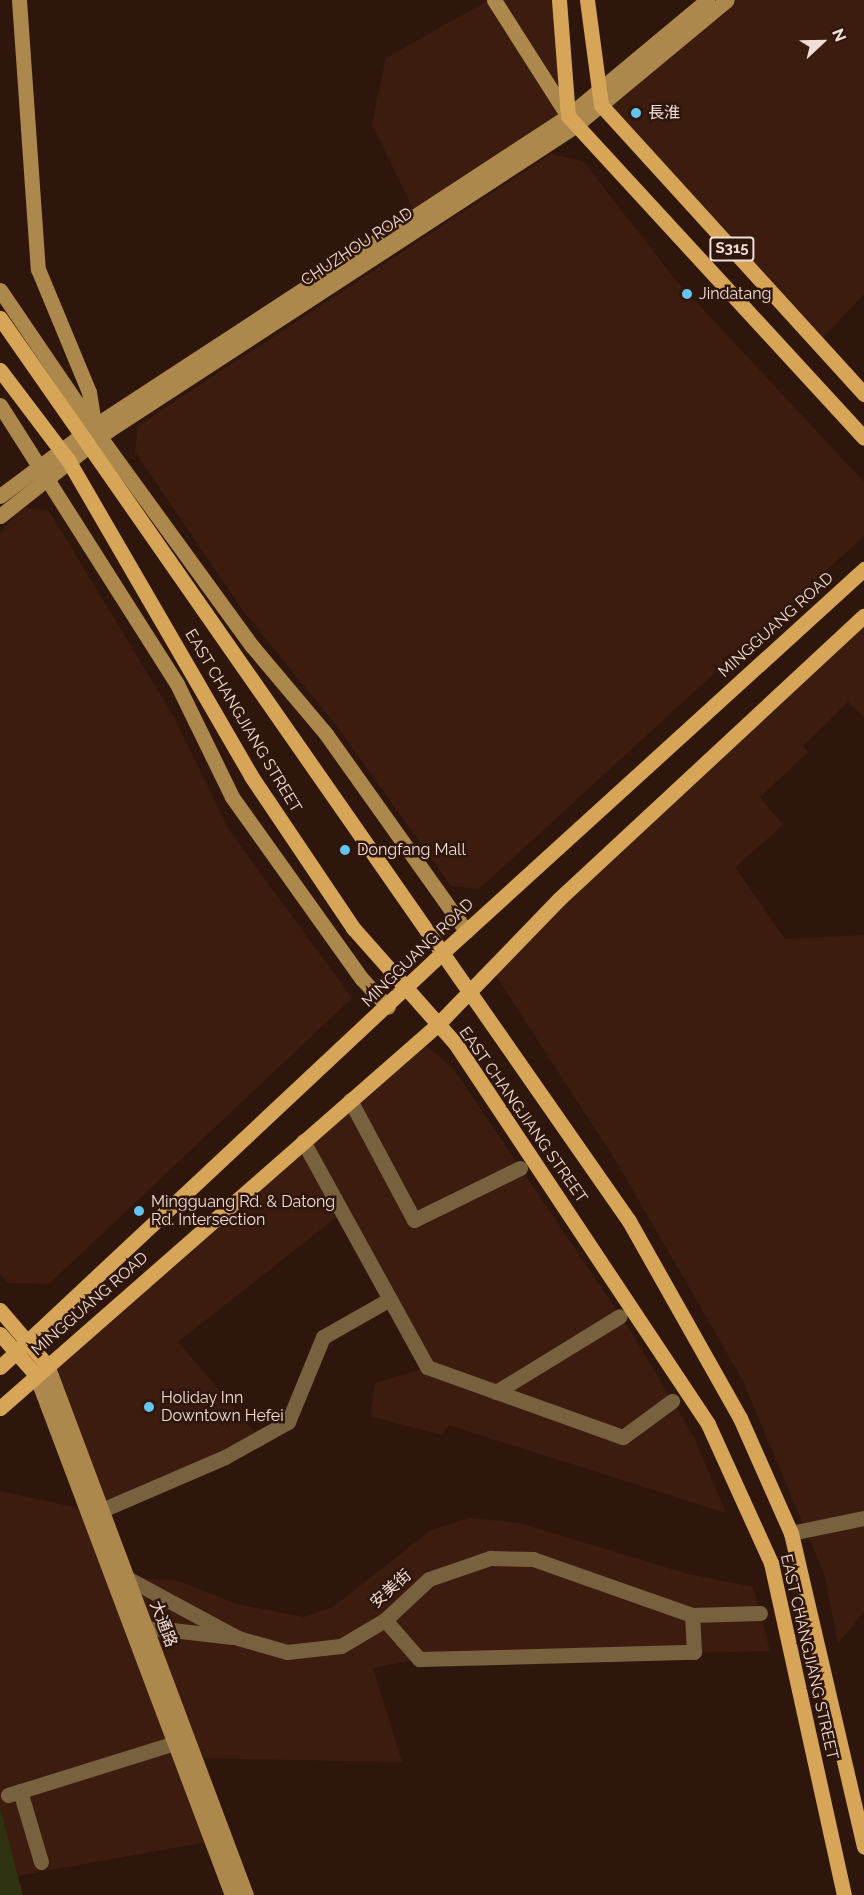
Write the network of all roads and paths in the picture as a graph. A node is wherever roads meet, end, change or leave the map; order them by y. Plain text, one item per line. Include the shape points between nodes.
1 (19, 0) edge
2 (494, 0) edge
3 (559, 0) edge
4 (587, 0) edge
5 (707, 0) edge
6 (727, 0) edge
7 (598, 99) junction
8 (571, 121) junction
9 (0, 290) edge
10 (0, 318) edge
11 (0, 370) edge
12 (864, 394) edge
13 (0, 405) edge
14 (91, 436) junction
15 (864, 438) edge
16 (65, 455) junction
17 (44, 470) junction
18 (0, 496) edge
19 (0, 516) edge
20 (864, 569) edge
21 (864, 616) edge
22 (465, 931) junction
23 (442, 953) junction
24 (473, 990) junction
25 (405, 991) junction
26 (388, 1007) junction
27 (437, 1025) junction
28 (350, 1100) junction
29 (303, 1141) junction
30 (520, 1168) dead end
31 (390, 1299) junction
32 (0, 1310) edge
33 (620, 1316) dead end
34 (0, 1334) edge
35 (22, 1347) junction
36 (0, 1367) edge
37 (42, 1370) junction
38 (496, 1392) junction
39 (672, 1401) dead end
40 (0, 1408) edge
41 (102, 1510) junction
42 (864, 1518) edge
43 (791, 1533) junction
44 (127, 1578) junction
45 (760, 1613) dead end
46 (692, 1615) junction
47 (385, 1620) junction
48 (146, 1628) junction
49 (238, 1638) junction
50 (175, 1743) junction
51 (864, 1847) edge
52 (41, 1862) dead end
53 (232, 1895) edge
54 (246, 1895) edge
55 (844, 1895) edge

1 - 14 street via 38,269 89,392
2 - 8 street
3 - 8 main road
4 - 7 main road
5 - 7 street, CHUZHOU ROAD
6 - 7 street, CHUZHOU ROAD
7 - 8 street, CHUZHOU ROAD
7 - 12 main road, S315
8 - 14 street, CHUZHOU ROAD
8 - 15 main road, S315
9 - 14 street via 67,389
10 - 14 main road, EAST CHANGJIANG STREET via 49,391
11 - 16 main road, EAST CHANGJIANG STREET
13 - 17 street
14 - 16 street, CHUZHOU ROAD
14 - 22 street via 252,646 326,734
14 - 23 main road, EAST CHANGJIANG STREET
16 - 17 street, CHUZHOU ROAD
16 - 25 main road, EAST CHANGJIANG STREET via 251,776 354,929
17 - 18 street, CHUZHOU ROAD
17 - 19 street, CHUZHOU ROAD
17 - 26 street via 177,684 232,796 362,979
20 - 22 main road, MINGGUANG ROAD
21 - 24 main road, MINGGUANG ROAD via 559,899
22 - 23 main road, MINGGUANG ROAD
23 - 24 main road, EAST CHANGJIANG STREET
23 - 25 main road, MINGGUANG ROAD
24 - 27 main road, MINGGUANG ROAD
24 - 43 main road, EAST CHANGJIANG STREET via 629,1221 740,1418
25 - 26 main road, MINGGUANG ROAD
25 - 27 main road, EAST CHANGJIANG STREET
26 - 35 main road, MINGGUANG ROAD
27 - 28 main road, MINGGUANG ROAD
27 - 55 main road, EAST CHANGJIANG STREET via 455,1043 708,1424 771,1563
28 - 29 main road, MINGGUANG ROAD
28 - 30 street via 414,1220
29 - 31 street
29 - 37 main road, MINGGUANG ROAD
31 - 38 street via 427,1367
31 - 41 street via 323,1337 288,1422 225,1457
32 - 35 main road
33 - 38 street
34 - 35 main road
35 - 36 main road, MINGGUANG ROAD
35 - 37 main road
37 - 40 main road, MINGGUANG ROAD
37 - 41 street, 大通路
37 - 50 street, 大通路
38 - 39 street via 623,1437
41 - 44 street, 大通路
42 - 43 street
43 - 51 main road, EAST CHANGJIANG STREET
44 - 48 street, 大通路
44 - 49 street, 安美街
45 - 46 street, 安美街
46 - 47 street, 安美街 via 533,1559 490,1558 429,1579
46 - 47 street via 694,1652 419,1659
47 - 49 street, 安美街 via 341,1646 287,1652
48 - 49 street
48 - 54 street, 大通路
50 - 52 street via 14,1793
50 - 53 street, 大通路

